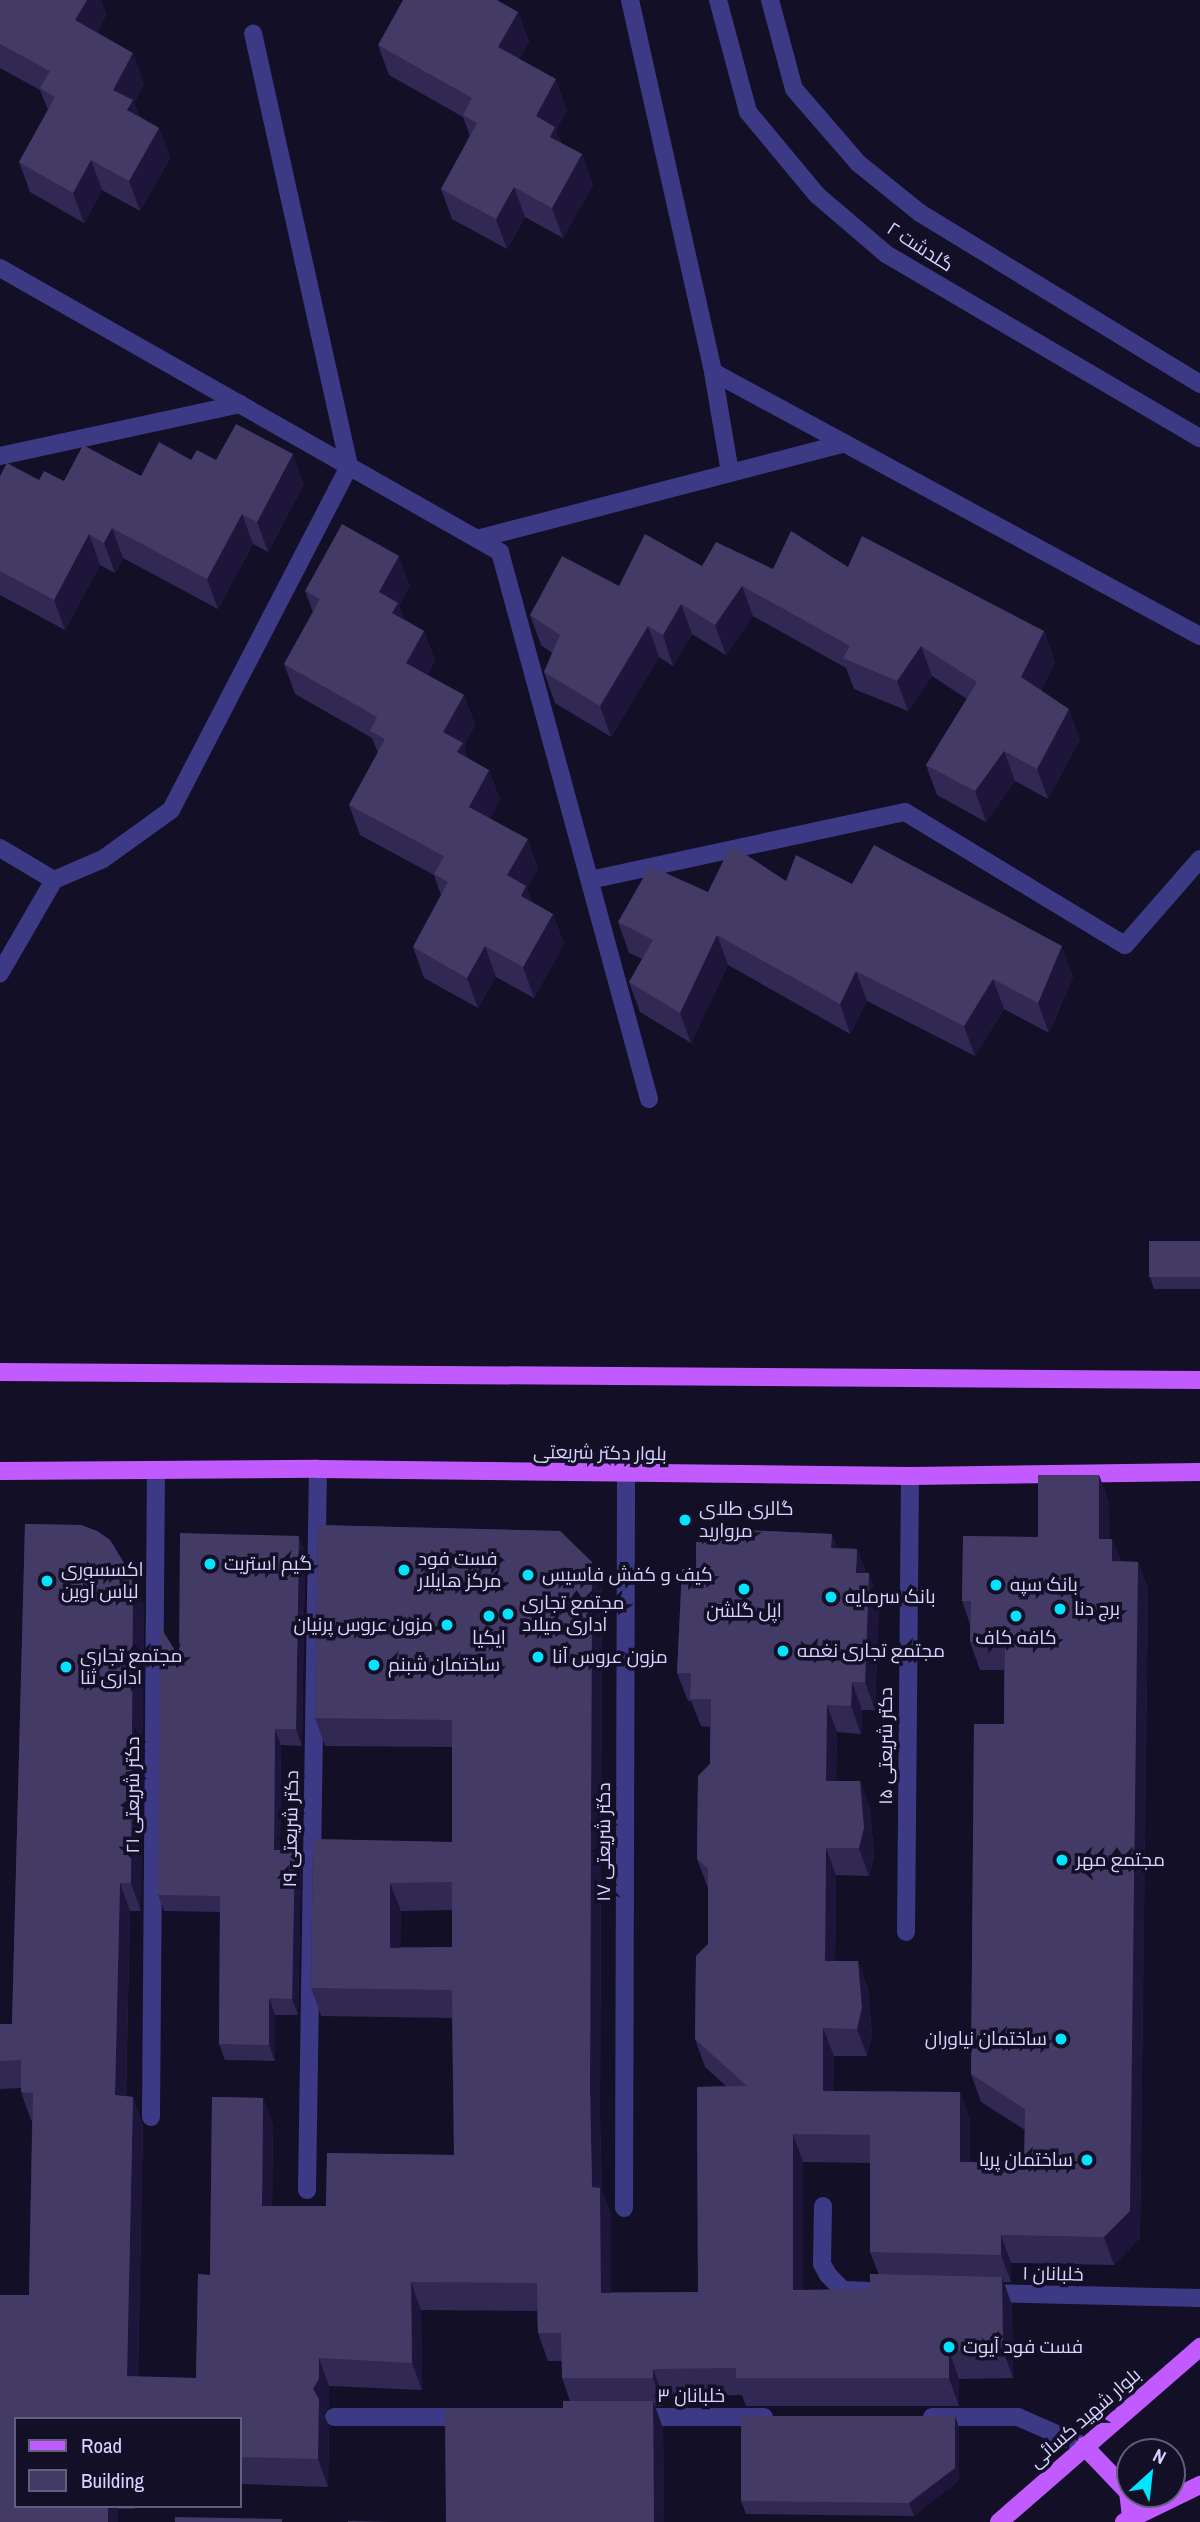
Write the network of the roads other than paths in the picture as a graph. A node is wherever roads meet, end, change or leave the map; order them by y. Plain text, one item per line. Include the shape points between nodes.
1 (630, 0) edge
2 (718, 0) edge
3 (770, 0) edge
4 (253, 34) dead end
5 (0, 268) edge
6 (713, 372) junction
7 (1200, 384) edge
8 (240, 404) junction
9 (1200, 438) edge
10 (845, 443) junction
11 (0, 456) edge
12 (349, 466) junction
13 (730, 473) junction
14 (477, 538) junction
15 (1200, 636) edge
16 (0, 848) edge
17 (1200, 859) edge
18 (54, 880) junction
19 (590, 880) junction
20 (0, 973) edge
21 (649, 1099) dead end
22 (0, 1371) edge
23 (1200, 1380) edge
24 (318, 1469) junction
25 (0, 1471) edge
26 (1200, 1472) edge
27 (156, 1473) junction
28 (626, 1475) junction
29 (910, 1476) junction
30 (906, 1932) dead end
31 (151, 2117) dead end
32 (307, 2190) dead end
33 (823, 2206) dead end
34 (624, 2208) dead end
35 (885, 2291) edge
36 (967, 2293) edge
37 (1200, 2298) edge
38 (1200, 2347) edge
39 (334, 2417) dead end
40 (488, 2417) edge
41 (613, 2417) edge
42 (781, 2417) edge
43 (906, 2417) edge
44 (1084, 2446) junction
45 (1200, 2485) edge
46 (1127, 2520) edge
47 (999, 2522) edge

1 - 6 street
2 - 9 street, گلدشت ۲ via 748,112 817,195 886,254
3 - 7 street, گلدشت ۲ via 794,89 858,163 920,213
4 - 12 street
5 - 8 street
6 - 10 street
6 - 13 street
8 - 11 street
8 - 12 street
10 - 13 street
10 - 15 street
12 - 14 street
12 - 18 street via 171,810 103,859
13 - 14 street
14 - 19 street via 500,552
16 - 18 street
17 - 19 street via 1125,945 905,813
18 - 20 street
19 - 21 street
22 - 23 main road
24 - 27 main road, بلوار دکتر شریعتی
24 - 28 main road, بلوار دکتر شریعتی
24 - 32 street, ۱۹ دکتر شریعتی
25 - 27 main road, بلوار دکتر شریعتی
26 - 29 main road, بلوار دکتر شریعتی
27 - 31 street, ۲۱ دکتر شریعتی
28 - 29 main road, بلوار دکتر شریعتی
28 - 34 street, ۱۷ دکتر شریعتی
29 - 30 street, ۱۵ دکتر شریعتی
33 - 35 street via 822,2263 828,2275 844,2290
36 - 37 street, ۱ خلبانان
38 - 44 main road, بلوار شهید کسائی
39 - 40 street
41 - 42 street, ۳ خلبانان
43 - 44 street via 1018,2417
44 - 46 main road via 1128,2492
44 - 47 main road, بلوار شهید کسائی
45 - 46 main road

